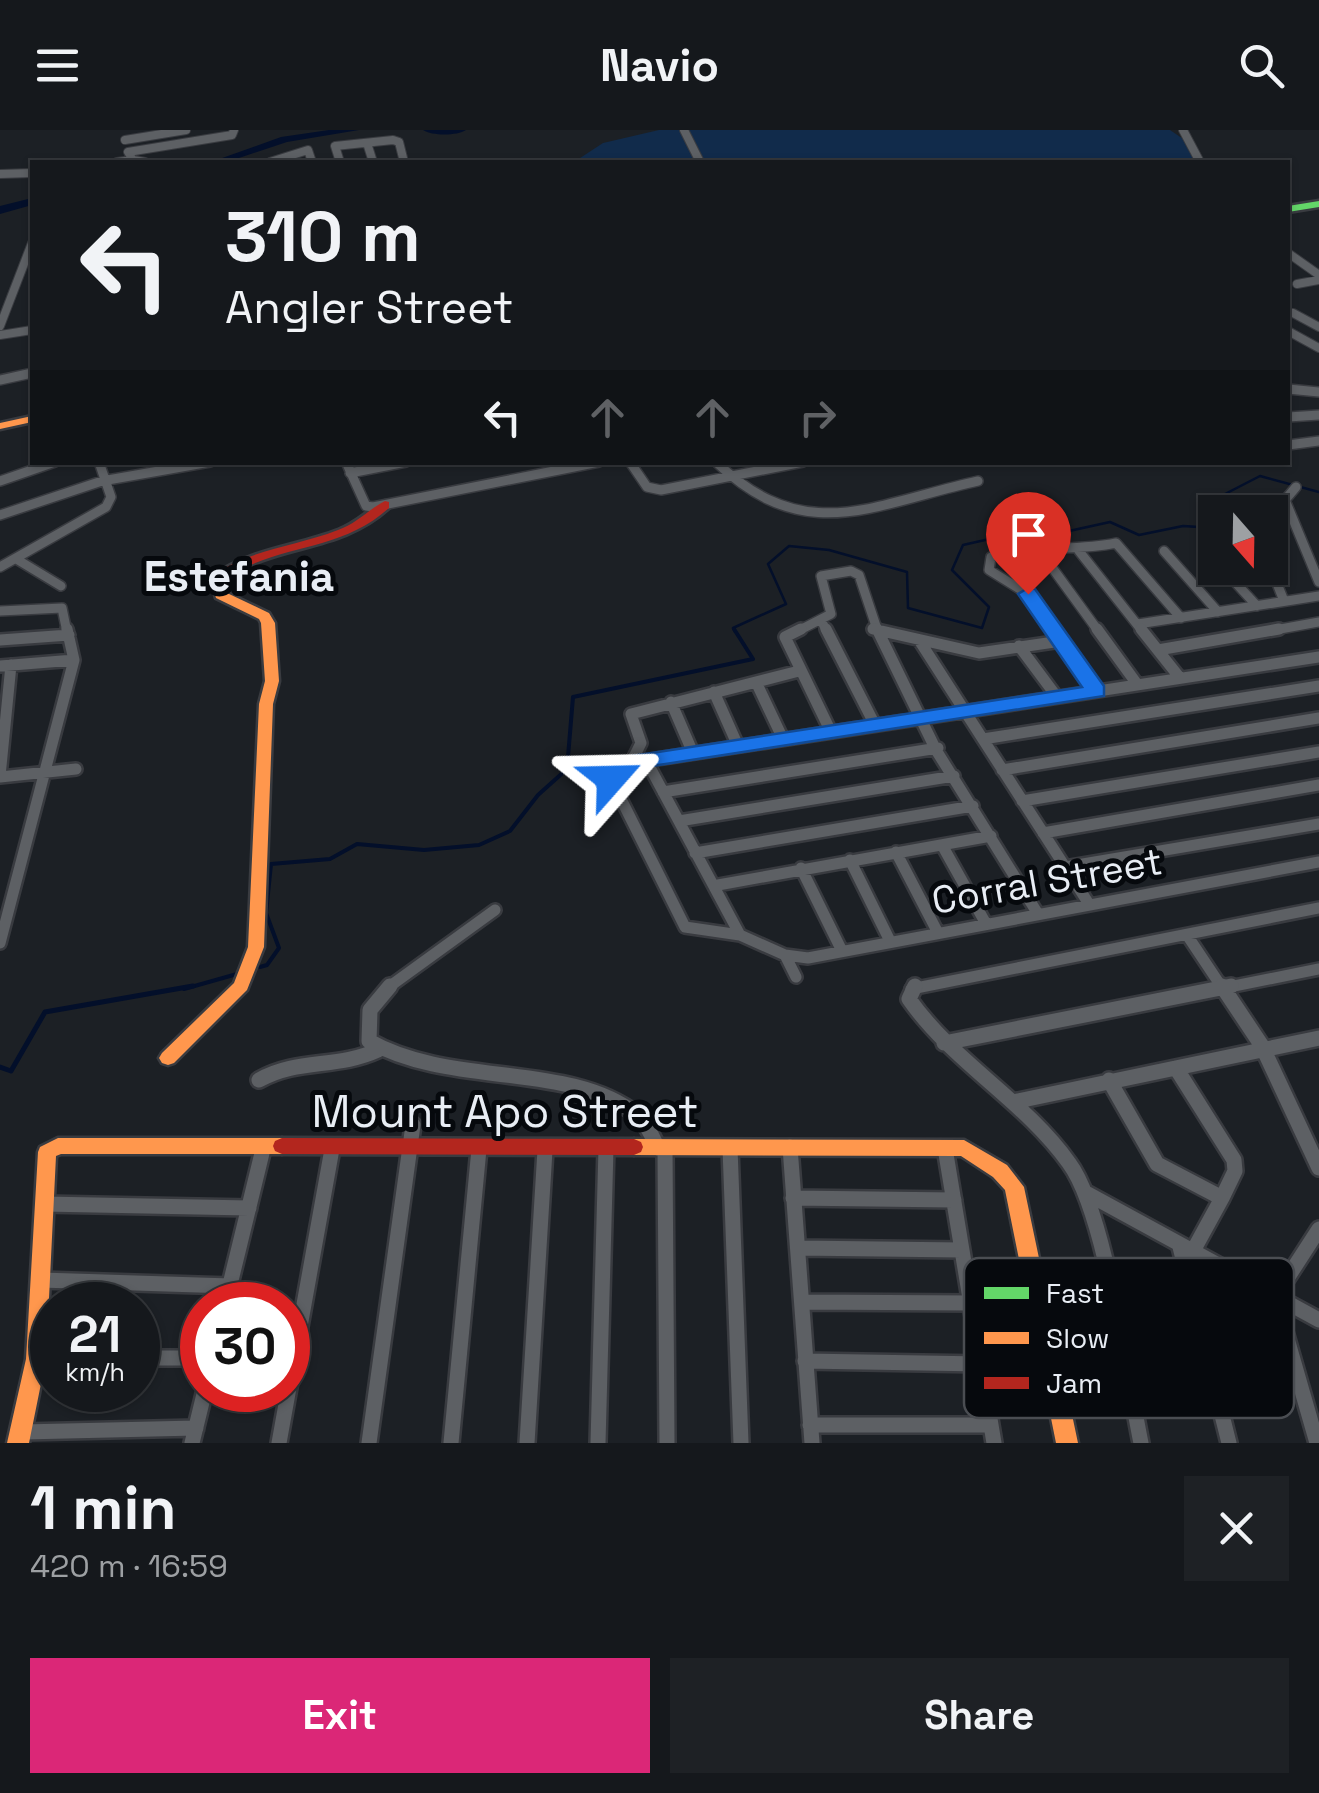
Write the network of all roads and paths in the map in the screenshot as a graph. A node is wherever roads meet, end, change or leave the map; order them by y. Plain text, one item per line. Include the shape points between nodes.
1 (186, 130) edge
2 (234, 130) edge
3 (684, 130) edge
4 (1184, 130) edge
5 (125, 140) dead end
6 (367, 143) junction
7 (133, 160) edge
8 (276, 160) edge
9 (311, 160) edge
10 (339, 160) edge
11 (373, 160) edge
12 (403, 160) edge
13 (699, 160) edge
14 (1199, 160) edge
15 (30, 173) edge
16 (0, 174) edge
17 (1319, 204) edge
18 (1290, 209) edge
19 (30, 248) edge
20 (1290, 255) edge
21 (1319, 277) edge
22 (1297, 284) dead end
23 (1293, 313) dead end
24 (0, 326) edge
25 (1319, 326) edge
26 (30, 330) edge
27 (1290, 332) edge
28 (0, 335) edge
29 (1319, 348) edge
30 (30, 373) edge
31 (0, 380) edge
32 (1290, 388) edge
33 (1319, 392) edge
34 (1319, 415) edge
35 (1290, 417) edge
36 (30, 419) edge
37 (0, 426) edge
38 (1319, 441) edge
39 (1290, 445) edge
40 (46, 465) edge
41 (99, 465) edge
42 (193, 465) edge
43 (377, 465) edge
44 (584, 465) edge
45 (632, 465) edge
46 (719, 465) edge
47 (789, 465) edge
48 (348, 468) edge
49 (731, 477) junction
50 (0, 481) edge
51 (102, 481) junction
52 (978, 481) dead end
53 (1296, 488) dead end
54 (1288, 497) edge
55 (385, 505) junction
56 (1288, 507) edge
57 (0, 516) edge
58 (1040, 551) junction
59 (1079, 551) junction
60 (1164, 551) dead end
61 (18, 560) junction
62 (0, 567) edge
63 (1319, 582) edge
64 (1238, 585) edge
65 (1277, 585) edge
66 (61, 586) dead end
67 (1319, 596) edge
68 (1284, 602) junction
69 (1257, 606) junction
70 (0, 610) edge
71 (1218, 612) junction
72 (1181, 618) junction
73 (821, 620) junction
74 (1319, 622) edge
75 (1138, 624) junction
76 (874, 629) junction
77 (69, 635) junction
78 (0, 640) edge
79 (918, 640) junction
80 (1061, 640) junction
81 (1019, 646) junction
82 (1158, 650) junction
83 (1319, 656) edge
84 (74, 660) junction
85 (5, 666) edge
86 (799, 671) junction
87 (1180, 678) junction
88 (756, 682) junction
89 (1137, 684) junction
90 (1319, 686) edge
91 (1096, 691) junction
92 (714, 692) junction
93 (1058, 697) junction
94 (671, 702) junction
95 (964, 711) junction
96 (920, 718) junction
97 (1319, 718) edge
98 (875, 725) junction
99 (830, 732) junction
100 (784, 739) junction
101 (983, 739) junction
102 (738, 746) junction
103 (938, 748) junction
104 (1319, 752) edge
105 (693, 753) junction
106 (646, 760) junction
107 (632, 763) junction
108 (42, 769) junction
109 (76, 769) dead end
110 (1002, 770) junction
111 (0, 776) edge
112 (954, 776) junction
113 (1319, 785) edge
114 (663, 792) junction
115 (1022, 801) junction
116 (973, 806) junction
117 (678, 821) junction
118 (1319, 824) edge
119 (1043, 833) junction
120 (991, 836) junction
121 (942, 844) junction
122 (896, 852) junction
123 (695, 853) junction
124 (850, 860) junction
125 (1319, 862) edge
126 (1065, 867) junction
127 (801, 868) junction
128 (718, 884) junction
129 (1089, 904) junction
130 (1319, 908) edge
131 (495, 910) dead end
132 (1038, 914) junction
133 (985, 922) junction
134 (937, 931) junction
135 (740, 935) junction
136 (1187, 935) junction
137 (890, 942) junction
138 (0, 943) edge
139 (842, 951) junction
140 (785, 954) junction
141 (1319, 968) edge
142 (796, 976) dead end
143 (1224, 988) junction
144 (1319, 1038) edge
145 (944, 1043) junction
146 (1262, 1046) junction
147 (378, 1050) junction
148 (168, 1058) dead end
149 (1176, 1068) junction
150 (259, 1080) dead end
151 (1109, 1080) junction
152 (1013, 1102) junction
153 (413, 1125) dead end
154 (1314, 1146) edge
155 (790, 1147) junction
156 (264, 1148) junction
157 (606, 1148) junction
158 (662, 1148) junction
159 (730, 1148) junction
160 (946, 1148) junction
161 (332, 1149) junction
162 (410, 1149) junction
163 (479, 1149) junction
164 (545, 1150) junction
165 (1319, 1168) edge
166 (1088, 1194) junction
167 (793, 1198) junction
168 (1222, 1198) junction
169 (954, 1200) junction
170 (44, 1204) junction
171 (249, 1208) junction
172 (1319, 1229) edge
173 (798, 1248) junction
174 (1186, 1249) junction
175 (962, 1250) junction
176 (1029, 1258) edge
177 (1102, 1258) edge
178 (1188, 1258) edge
179 (1203, 1258) edge
180 (964, 1262) edge
181 (1294, 1268) edge
182 (42, 1280) joint
183 (231, 1282) edge
184 (180, 1284) edge
185 (802, 1302) junction
186 (964, 1303) edge
187 (1294, 1307) edge
188 (1319, 1320) edge
189 (805, 1361) junction
190 (1294, 1363) edge
191 (964, 1364) edge
192 (30, 1406) edge
193 (1062, 1418) edge
194 (1136, 1418) edge
195 (1223, 1418) edge
196 (811, 1434) edge
197 (992, 1434) edge
198 (194, 1435) edge
199 (21, 1437) edge
200 (279, 1443) edge
201 (369, 1443) edge
202 (452, 1443) edge
203 (526, 1443) edge
204 (598, 1443) edge
205 (667, 1443) edge
206 (740, 1443) edge
207 (1067, 1443) edge
208 (1141, 1443) edge
209 (1229, 1443) edge
210 (1317, 1443) edge

1 - 5 street
2 - 7 street via 128,152
3 - 13 street
4 - 14 street
6 - 10 street via 335,146
6 - 11 street
6 - 12 street via 398,141
8 - 9 street via 308,150
15 - 16 street
17 - 18 street
19 - 24 street
20 - 21 street
21 - 22 street
23 - 25 street
26 - 28 street
27 - 29 street
30 - 31 street
32 - 33 street
34 - 35 street
36 - 37 street
38 - 39 street
40 - 50 street
41 - 51 street
42 - 51 street
43 - 48 street
44 - 55 street
45 - 49 street via 653,490
46 - 49 street
47 - 49 street
48 - 55 street via 366,506
49 - 52 street via 746,492 812,515
51 - 57 street
51 - 61 street via 111,497 106,507
53 - 54 street
55 - 148 street via 379,518 343,534 283,546 233,565 217,579 221,595 268,623 272,681 256,947 241,986
56 - 63 street
58 - 59 street
58 - 80 street via 1000,553 990,557 989,570 1028,594
58 - 89 street
59 - 72 street via 1118,544
59 - 75 street
60 - 71 street
61 - 62 street
61 - 66 street
64 - 69 street
65 - 68 street
67 - 68 street
68 - 69 street
69 - 71 street
70 - 77 street via 62,608
71 - 72 street
72 - 75 street
73 - 76 street via 832,612 819,578 851,571 858,575
73 - 86 street via 785,637
73 - 98 street
74 - 82 street
75 - 82 street
76 - 79 street
76 - 96 street
77 - 78 street
77 - 84 street
79 - 81 street via 979,653
79 - 95 street
80 - 81 street
80 - 91 street
81 - 93 street
82 - 87 street
83 - 87 street
84 - 85 street
84 - 108 street
85 - 111 street
86 - 88 street
86 - 99 street
87 - 89 street
88 - 92 street
88 - 100 street
89 - 91 street
90 - 101 street
91 - 93 street
92 - 94 street
92 - 102 street
93 - 95 street
94 - 105 street
94 - 107 street via 631,714 642,742
95 - 96 street
95 - 101 street
96 - 98 street
96 - 103 street
97 - 110 street
98 - 99 street
99 - 100 street
100 - 102 street
101 - 110 street
102 - 105 street
103 - 112 street
103 - 114 street
104 - 115 street
105 - 106 street
106 - 107 street
106 - 114 street
107 - 135 street via 611,779 685,927
108 - 109 street
108 - 111 street
108 - 138 street
110 - 115 street
112 - 116 street
112 - 117 street
113 - 119 street
114 - 117 street
115 - 119 street
116 - 120 street
116 - 123 street
117 - 123 street
118 - 126 street
119 - 126 street
120 - 121 street
120 - 132 street
121 - 122 street
121 - 133 street
122 - 124 street
122 - 134 street
123 - 128 street
124 - 127 street
124 - 137 street
125 - 129 street, Corral Street
126 - 129 street
127 - 128 street
127 - 139 street
128 - 135 street
129 - 132 street, Corral Street
130 - 136 street
131 - 147 street via 382,992 370,1010 368,1030
132 - 133 street, Corral Street
133 - 134 street, Corral Street
134 - 137 street, Corral Street
135 - 140 street
136 - 143 street
136 - 145 street via 918,984 909,999
137 - 139 street, Corral Street
139 - 140 street, Corral Street via 808,958
140 - 142 street
141 - 143 street
143 - 145 street
143 - 146 street
144 - 146 street
145 - 152 street
146 - 149 street
146 - 154 street
147 - 150 street via 350,1063 284,1066
147 - 158 street via 446,1070 602,1092 628,1105
149 - 151 street
149 - 168 street via 1234,1160
151 - 152 street
151 - 168 street via 1157,1164
152 - 166 street via 1064,1151
153 - 162 street
154 - 165 street
155 - 159 street, Mount Apo Street
155 - 160 street, Mount Apo Street
155 - 167 street
156 - 161 street, Mount Apo Street
156 - 170 street, Mount Apo Street via 58,1146 48,1152
156 - 171 street
157 - 158 street, Mount Apo Street
157 - 164 street, Mount Apo Street
157 - 204 street
158 - 159 street, Mount Apo Street
158 - 205 street
159 - 206 street
160 - 169 street
160 - 176 street, Mount Apo Street via 964,1148 1014,1187
161 - 162 street, Mount Apo Street
161 - 200 street
162 - 163 street, Mount Apo Street
162 - 201 street
163 - 164 street, Mount Apo Street
163 - 202 street
164 - 203 street
166 - 174 street
166 - 177 street
167 - 169 street
167 - 173 street
168 - 174 street
169 - 175 street
170 - 171 street
170 - 182 street
171 - 183 street
172 - 181 street
173 - 175 street
173 - 185 street
174 - 178 street
174 - 179 street
175 - 180 street
182 - 184 street
185 - 186 street
185 - 189 street
187 - 188 street
189 - 191 street
189 - 196 street
190 - 210 street
192 - 199 street
193 - 207 street, Mount Apo Street
194 - 208 street
195 - 209 street
196 - 197 street
198 - 199 street

